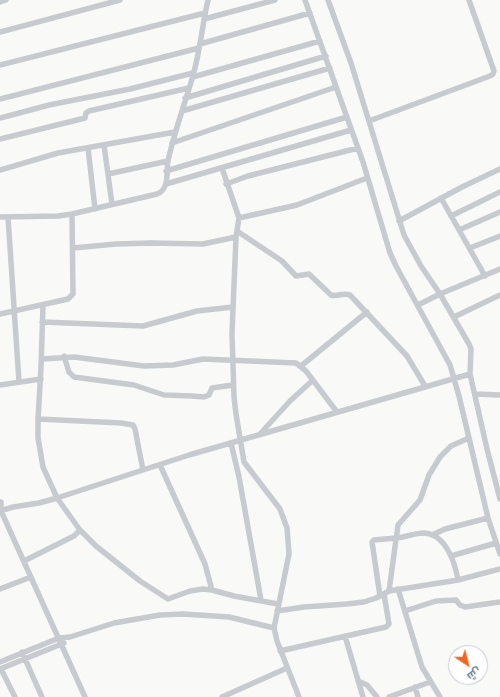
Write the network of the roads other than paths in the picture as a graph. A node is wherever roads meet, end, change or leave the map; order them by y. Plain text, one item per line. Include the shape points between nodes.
1 (6, 0) edge
2 (120, 0) edge
3 (208, 0) edge
4 (275, 0) edge
5 (305, 0) edge
6 (328, 0) edge
7 (470, 0) edge
8 (0, 2) edge
9 (310, 14) junction
10 (204, 16) junction
11 (0, 32) edge
12 (320, 41) junction
13 (199, 46) junction
14 (326, 56) junction
15 (0, 65) edge
16 (330, 68) junction
17 (193, 75) junction
18 (336, 87) junction
19 (189, 88) junction
20 (0, 98) edge
21 (185, 98) junction
22 (182, 111) junction
23 (347, 117) junction
24 (0, 118) edge
25 (369, 121) junction
26 (351, 130) junction
27 (175, 132) junction
28 (0, 139) edge
29 (172, 143) junction
30 (104, 145) junction
31 (88, 148) junction
32 (358, 148) junction
33 (168, 161) junction
34 (222, 168) junction
35 (0, 170) edge
36 (500, 170) edge
37 (166, 171) junction
38 (108, 174) junction
39 (367, 178) junction
40 (166, 184) junction
41 (226, 184) junction
42 (500, 192) edge
43 (441, 198) junction
44 (112, 204) junction
45 (95, 209) junction
46 (500, 212) edge
47 (72, 214) junction
48 (451, 216) junction
49 (0, 217) edge
50 (8, 217) junction
51 (239, 218) junction
52 (399, 221) junction
53 (459, 230) junction
54 (236, 234) junction
55 (500, 236) edge
56 (73, 248) junction
57 (470, 248) junction
58 (500, 270) edge
59 (485, 276) junction
60 (440, 294) junction
61 (500, 295) edge
62 (43, 305) junction
63 (418, 305) junction
64 (233, 307) junction
65 (14, 311) junction
66 (367, 312) junction
67 (0, 314) edge
68 (454, 317) junction
69 (42, 322) junction
70 (64, 356) junction
71 (42, 359) junction
72 (232, 361) junction
73 (301, 366) junction
74 (470, 374) junction
75 (454, 378) junction
76 (41, 379) junction
77 (313, 380) junction
78 (19, 382) junction
79 (0, 385) edge
80 (233, 385) junction
81 (425, 386) junction
82 (475, 394) junction
83 (500, 395) edge
84 (337, 412) junction
85 (38, 419) junction
86 (259, 434) junction
87 (469, 438) junction
88 (241, 440) junction
89 (231, 443) junction
90 (160, 465) junction
91 (143, 470) junction
92 (57, 498) junction
93 (500, 499) edge
94 (1, 501) edge
95 (13, 507) junction
96 (1, 511) edge
97 (488, 518) junction
98 (80, 530) junction
99 (432, 535) junction
100 (396, 538) junction
101 (496, 543) junction
102 (500, 554) edge
103 (451, 556) junction
104 (24, 561) junction
105 (500, 569) edge
106 (31, 577) junction
107 (458, 580) junction
108 (0, 588) edge
109 (398, 589) junction
110 (212, 590) junction
111 (384, 594) junction
112 (261, 600) junction
113 (500, 602) edge
114 (278, 604) junction
115 (277, 611) junction
116 (405, 611) junction
117 (274, 628) junction
118 (345, 636) junction
119 (70, 637) junction
120 (59, 638) junction
121 (62, 644) junction
122 (280, 651) junction
123 (22, 652) junction
124 (25, 660) junction
125 (0, 662) edge
126 (287, 668) junction
127 (1, 669) edge
128 (358, 681) junction
129 (430, 682) junction
130 (415, 687) junction
131 (15, 697) edge
132 (42, 697) edge
133 (85, 697) edge
134 (222, 697) edge
135 (299, 697) edge
136 (363, 697) edge
137 (377, 697) edge
138 (389, 697) edge
139 (418, 697) edge
140 (440, 697) edge

1 - 8 street
2 - 11 street
3 - 10 street
4 - 10 street
5 - 9 street
6 - 25 street
7 - 25 street via 493,74
9 - 12 street
9 - 13 street
10 - 13 street
10 - 15 street
12 - 14 street
12 - 17 street
13 - 17 street
13 - 20 street
14 - 16 street
14 - 21 street
16 - 18 street
16 - 22 street
17 - 19 street
17 - 24 street via 49,105
18 - 23 street
18 - 29 street
19 - 21 street
19 - 28 street via 89,111 85,118
21 - 22 street
22 - 27 street
23 - 26 street
23 - 37 street
25 - 52 street
26 - 32 street
26 - 34 street
27 - 29 street
27 - 30 street
29 - 33 street
30 - 31 street
30 - 38 street
31 - 35 street via 58,153
31 - 45 street
32 - 39 street
32 - 41 street
33 - 37 street
33 - 38 street
34 - 40 street
34 - 41 street
36 - 43 street
37 - 40 street
38 - 44 street
39 - 51 street via 297,205
39 - 63 street via 390,253
40 - 44 street via 160,193
41 - 51 street
42 - 48 street
43 - 48 street
43 - 52 street
44 - 45 street
45 - 47 street
46 - 53 street
47 - 50 street
47 - 56 street
48 - 53 street
49 - 50 street
50 - 65 street
51 - 54 street
52 - 60 street via 421,266
53 - 57 street
54 - 56 street via 204,244 144,243
54 - 64 street
54 - 66 street via 282,261 296,276 309,274 331,295 350,295
55 - 57 street
56 - 62 street via 73,294 68,299
57 - 59 street
58 - 59 street
59 - 60 street
60 - 63 street
60 - 68 street
61 - 68 street
62 - 65 street
62 - 69 street
63 - 75 street via 450,365
64 - 69 street via 197,311 143,326
64 - 72 street
65 - 67 street
65 - 78 street
66 - 73 street
66 - 81 street via 407,356
68 - 74 street via 471,349
69 - 71 street
70 - 71 street
70 - 72 street via 144,366 173,365 203,359
70 - 80 street via 69,372 74,377 134,385 161,395 204,398 209,395 212,388
71 - 76 street
72 - 73 street via 296,363
72 - 80 street
73 - 77 street
74 - 75 street
74 - 82 street
75 - 81 street
75 - 87 street
76 - 78 street
76 - 85 street
77 - 84 street
77 - 86 street
78 - 79 street
80 - 88 street
81 - 84 street
82 - 83 street
82 - 93 street
84 - 86 street
85 - 91 street via 133,425
85 - 92 street via 43,467
86 - 88 street
87 - 97 street
87 - 100 street via 451,446 440,457 429,475 420,500 398,525
88 - 89 street
88 - 114 street via 246,465 280,509 288,528 289,554
89 - 90 street
89 - 112 street
90 - 91 street
90 - 110 street via 205,564
91 - 92 street
92 - 95 street
92 - 98 street
94 - 95 street
94 - 96 street
95 - 96 street
96 - 104 street
97 - 99 street
97 - 101 street
98 - 104 street via 74,536
98 - 110 street via 118,564 168,599 190,591
99 - 100 street via 424,533
99 - 103 street via 440,540
100 - 111 street
100 - 111 street via 372,541
101 - 102 street
101 - 103 street
103 - 107 street
104 - 106 street
105 - 107 street
106 - 108 street
106 - 120 street
107 - 109 street
109 - 111 street
109 - 116 street
110 - 112 street
111 - 115 street via 364,602
111 - 118 street via 388,624 386,627
112 - 114 street
113 - 116 street via 464,607 456,600 440,601
114 - 115 street
115 - 117 street
116 - 129 street via 422,667
117 - 119 street via 221,616 160,615 114,623
117 - 122 street
118 - 122 street
118 - 128 street
119 - 120 street
119 - 121 street
120 - 121 street
120 - 123 street
121 - 124 street
121 - 133 street
122 - 126 street
123 - 124 street
123 - 125 street
124 - 127 street
124 - 132 street
126 - 134 street
126 - 135 street
127 - 131 street
128 - 136 street
128 - 137 street
129 - 130 street
129 - 140 street
130 - 138 street
130 - 139 street

